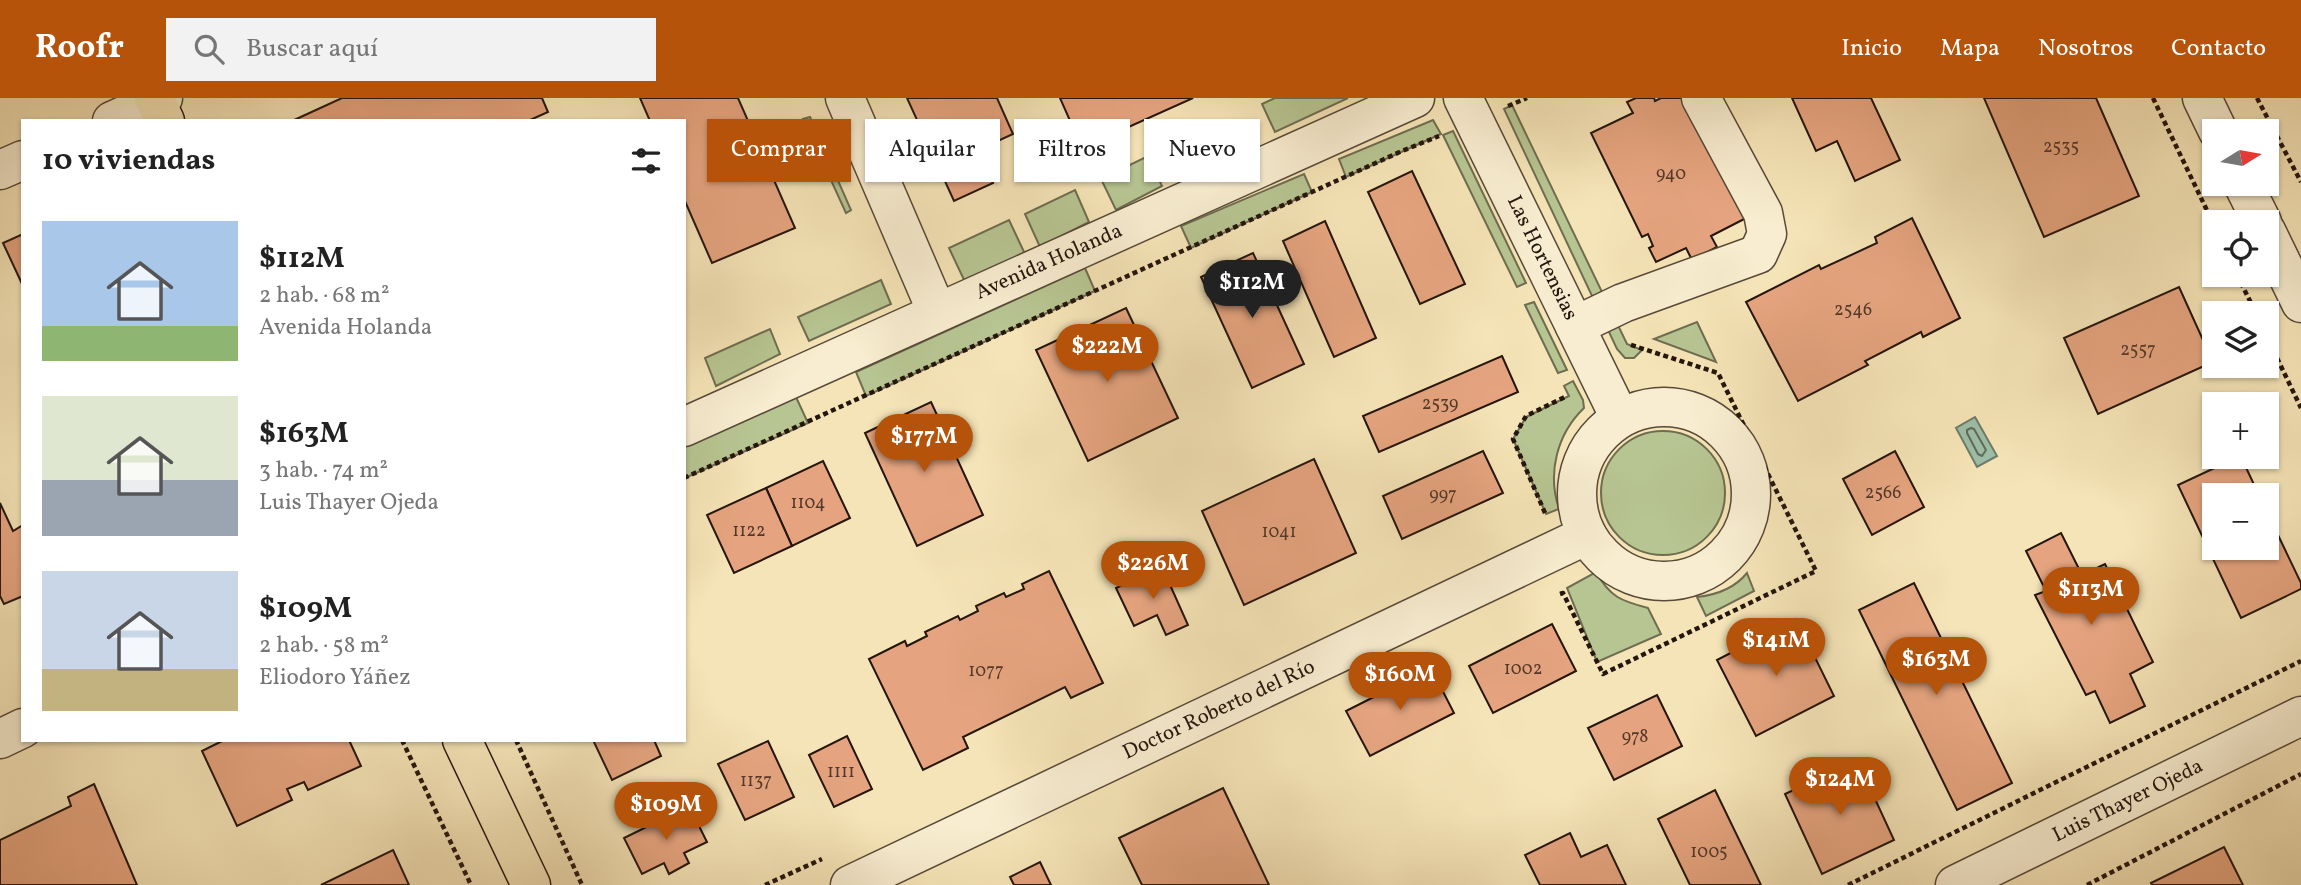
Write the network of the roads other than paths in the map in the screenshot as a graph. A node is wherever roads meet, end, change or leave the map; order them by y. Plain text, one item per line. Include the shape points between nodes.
1 (845, 98) edge
2 (1415, 98) edge
3 (1702, 98) edge
4 (2202, 98) edge
5 (160, 105) edge
6 (1469, 110) edge
7 (118, 119) edge
8 (2212, 119) edge
9 (21, 161) edge
10 (0, 170) edge
11 (2279, 258) edge
12 (2301, 303) edge
13 (937, 312) junction
14 (1575, 326) junction
15 (1620, 418) junction
16 (686, 426) edge
17 (1587, 535) junction
18 (2301, 716) edge
19 (21, 729) edge
20 (0, 739) edge
21 (463, 742) edge
22 (839, 870) edge
23 (531, 885) edge
24 (1955, 885) edge

1 - 13 street
2 - 13 street, Avenida Holanda
3 - 14 street via 1763,213 1767,234 1758,254 1623,303
4 - 8 street
5 - 7 street
6 - 14 street, Las Hortensias
9 - 10 street
11 - 12 street
13 - 16 street, Avenida Holanda
14 - 15 street, Las Hortensias
15 - 17 street via 1584,457 1577,483 1578,510
15 - 17 street via 1648,407 1677,407 1705,417 1728,435 1744,459 1751,488 1748,517 1735,545 1714,565 1688,578 1659,581 1630,575 1605,559
17 - 22 street, Doctor Roberto del Río
18 - 24 street, Luis Thayer Ojeda
19 - 20 street
21 - 23 main road

